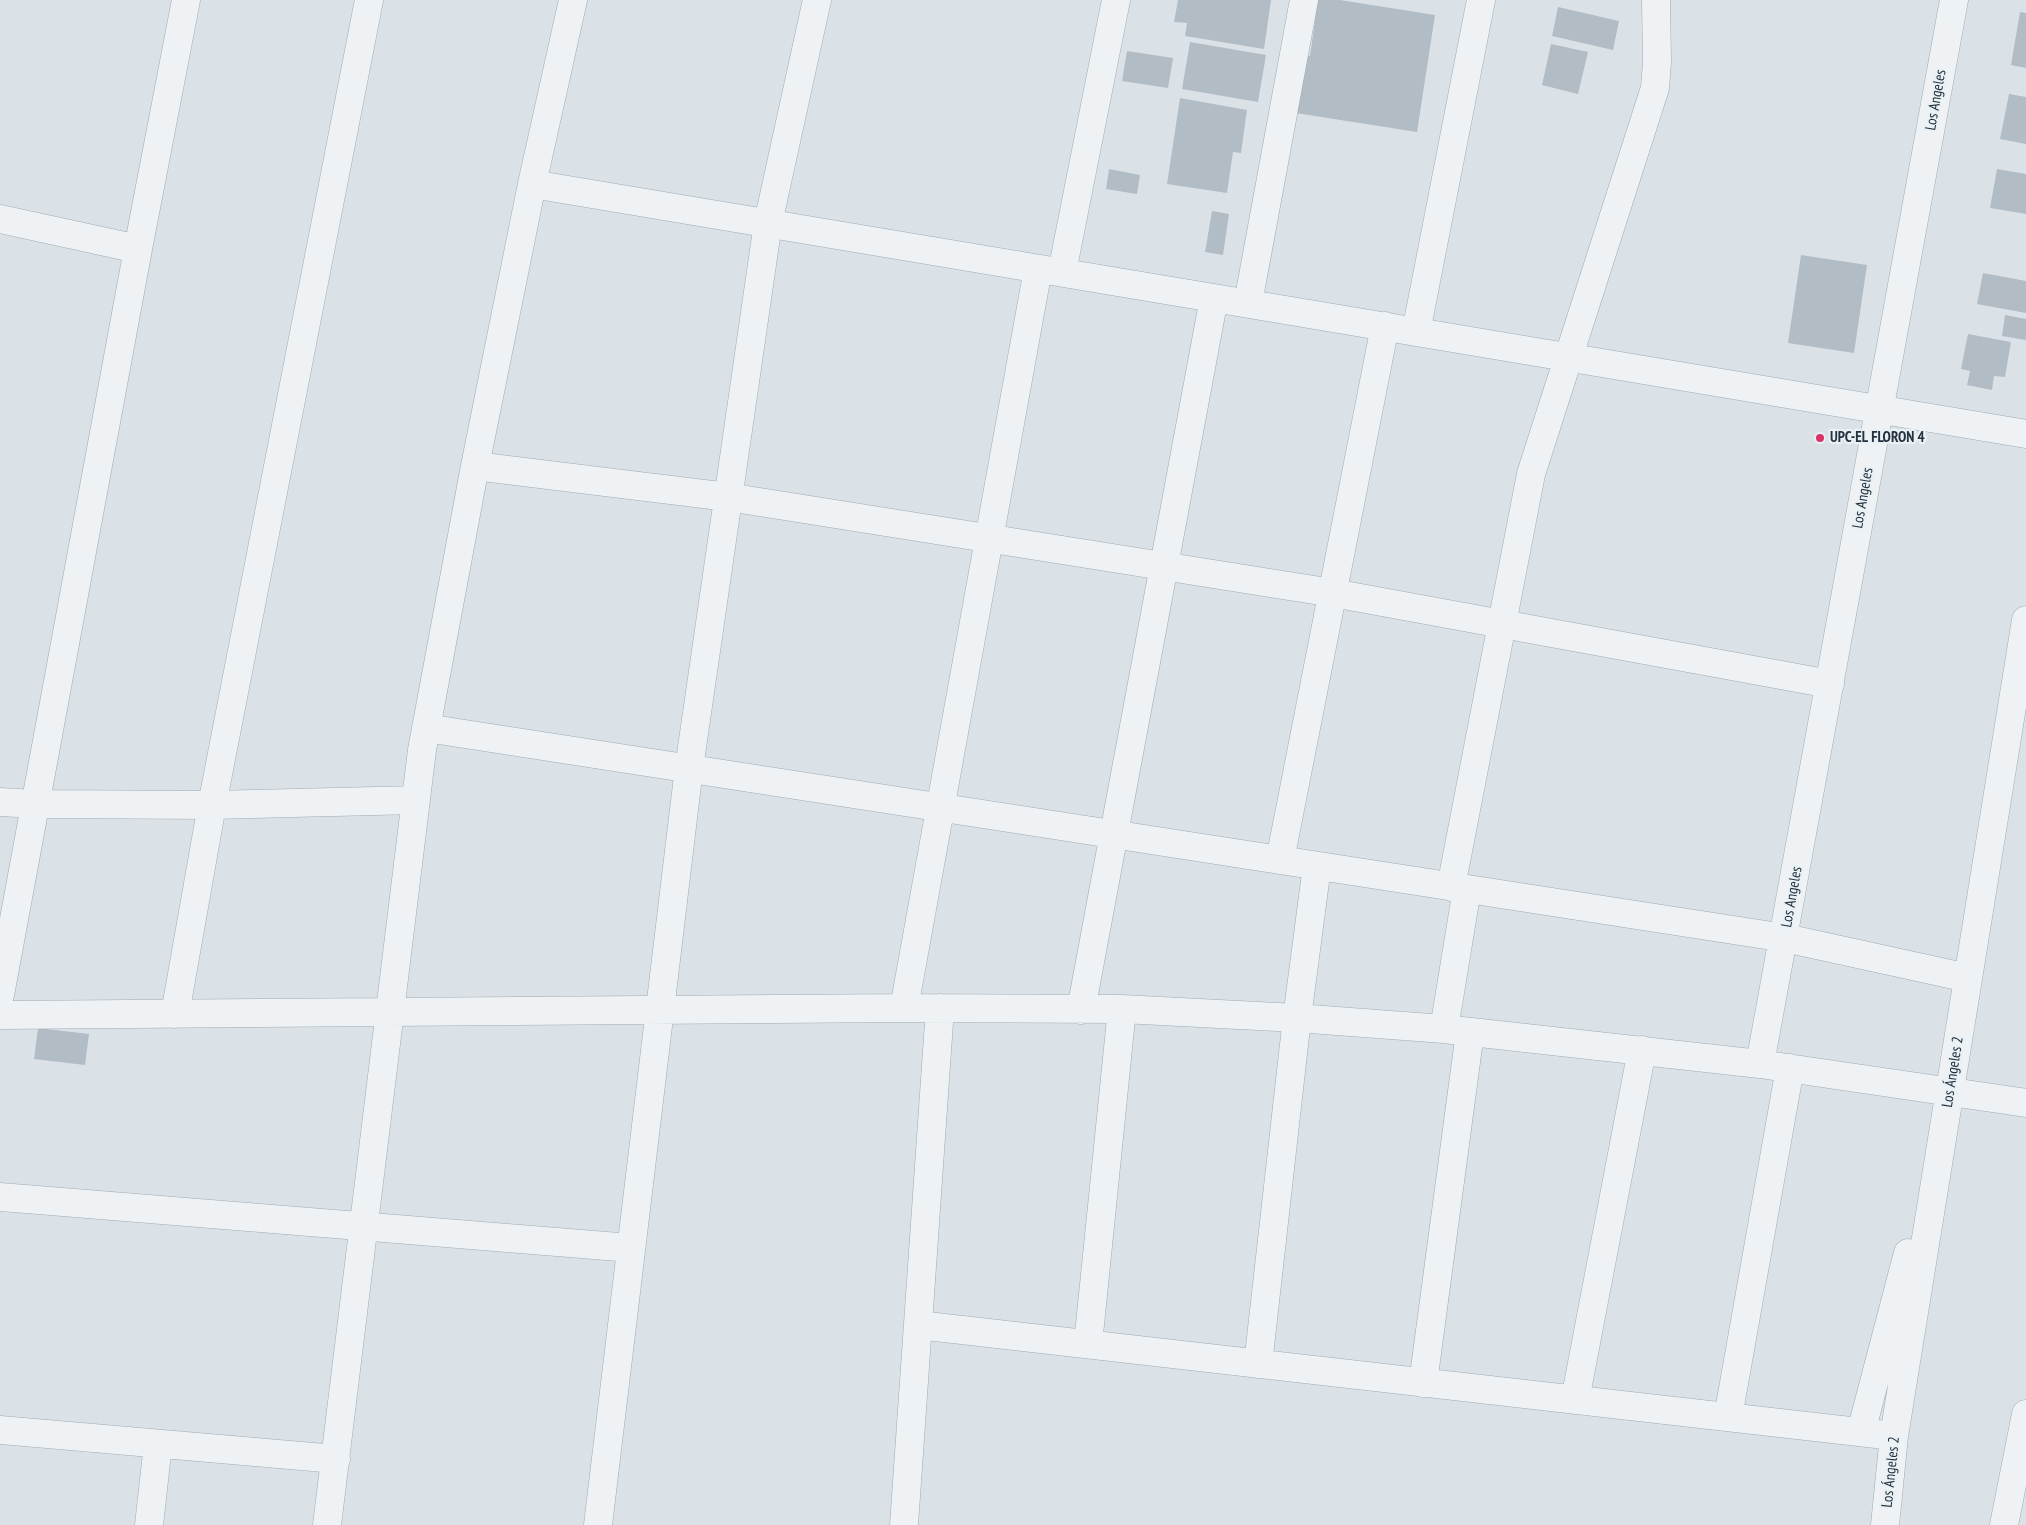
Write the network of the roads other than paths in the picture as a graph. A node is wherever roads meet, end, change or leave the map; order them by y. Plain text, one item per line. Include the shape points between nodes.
1 (186, 0) edge
2 (369, 0) edge
3 (573, 0) edge
4 (817, 0) edge
5 (1116, 0) edge
6 (1304, 0) edge
7 (1481, 0) edge
8 (1656, 0) edge
9 (1954, 0) edge
10 (532, 184) junction
11 (0, 219) edge
12 (768, 223) junction
13 (138, 249) junction
14 (1050, 270) junction
15 (1214, 298) junction
16 (1248, 303) junction
17 (1385, 326) junction
18 (1416, 332) junction
19 (1570, 357) junction
20 (1880, 409) junction
21 (2026, 434) edge
22 (475, 466) junction
23 (728, 497) junction
24 (990, 538) junction
25 (1164, 566) junction
26 (1333, 593) junction
27 (2026, 620) edge
28 (1502, 624) junction
29 (1830, 684) junction
30 (426, 728) junction
31 (689, 768) junction
32 (416, 800) junction
33 (0, 802) edge
34 (34, 804) junction
35 (212, 805) junction
36 (941, 808) junction
37 (1114, 834) junction
38 (1280, 860) junction
39 (1317, 866) junction
40 (1459, 888) junction
41 (1785, 938) junction
42 (1968, 978) junction
43 (0, 995) edge
44 (904, 1008) junction
45 (940, 1008) junction
46 (1122, 1009) junction
47 (660, 1010) junction
48 (1081, 1010) junction
49 (390, 1012) junction
50 (175, 1014) junction
51 (0, 1015) edge
52 (1297, 1018) junction
53 (1457, 1030) junction
54 (1642, 1050) junction
55 (1760, 1064) junction
56 (1790, 1068) junction
57 (1949, 1097) junction
58 (2026, 1103) edge
59 (0, 1197) edge
60 (364, 1227) junction
61 (631, 1248) junction
62 (918, 1325) junction
63 (1088, 1344) junction
64 (1258, 1364) junction
65 (1423, 1383) junction
66 (1575, 1400) junction
67 (2026, 1414) edge
68 (1728, 1417) junction
69 (0, 1430) edge
70 (1861, 1432) junction
71 (1894, 1436) junction
72 (158, 1444) junction
73 (336, 1459) junction
74 (149, 1525) edge
75 (327, 1525) edge
76 (598, 1525) edge
77 (904, 1525) edge
78 (1885, 1525) edge
79 (2004, 1525) edge

1 - 13 street
2 - 35 street
3 - 10 street
4 - 12 street
5 - 14 street
6 - 16 street
7 - 18 street
8 - 19 street via 1658,62 1655,88
9 - 20 street, Los Angeles
10 - 12 street
10 - 22 street
11 - 13 street
12 - 14 street
12 - 23 street
13 - 34 street
14 - 15 street
14 - 24 street
15 - 16 street
15 - 25 street
16 - 17 street
17 - 18 street
17 - 26 street
18 - 19 street
19 - 20 street
19 - 28 street via 1531,474
20 - 21 street
20 - 29 street, Los Angeles
22 - 23 street
22 - 30 street
23 - 24 street
23 - 31 street
24 - 25 street
24 - 36 street
25 - 26 street
25 - 37 street
26 - 28 street
26 - 38 street
27 - 42 street, Los Ángeles 2
28 - 29 street
28 - 40 street
29 - 41 street, Los Angeles
30 - 31 street
30 - 32 street
31 - 36 street
31 - 47 street
32 - 35 street
32 - 49 street
33 - 34 street
34 - 35 street
34 - 43 street
35 - 50 street
36 - 37 street
36 - 44 street
37 - 38 street
37 - 48 street
38 - 39 street
39 - 40 street
39 - 52 street
40 - 41 street
40 - 53 street
41 - 42 street
41 - 55 street, Los Angeles
42 - 57 street, Los Ángeles 2
44 - 45 street
44 - 47 street
45 - 48 street
45 - 62 street
46 - 48 street
46 - 52 street
46 - 63 street
47 - 49 street
47 - 61 street
49 - 50 street
49 - 60 street
50 - 51 street
52 - 53 street
52 - 64 street
53 - 54 street
53 - 65 street
54 - 55 street
54 - 66 street
55 - 56 street
56 - 57 street
56 - 68 street
57 - 58 street
57 - 70 street
57 - 71 street, Los Ángeles 2
59 - 60 street
60 - 61 street
60 - 73 street
61 - 76 street
62 - 63 street
62 - 77 street
63 - 64 street
64 - 65 street
65 - 66 street
66 - 68 street
67 - 79 street
68 - 70 street
69 - 72 street
70 - 71 street
71 - 78 street, Los Ángeles 2
72 - 73 street
72 - 74 street
73 - 75 street

